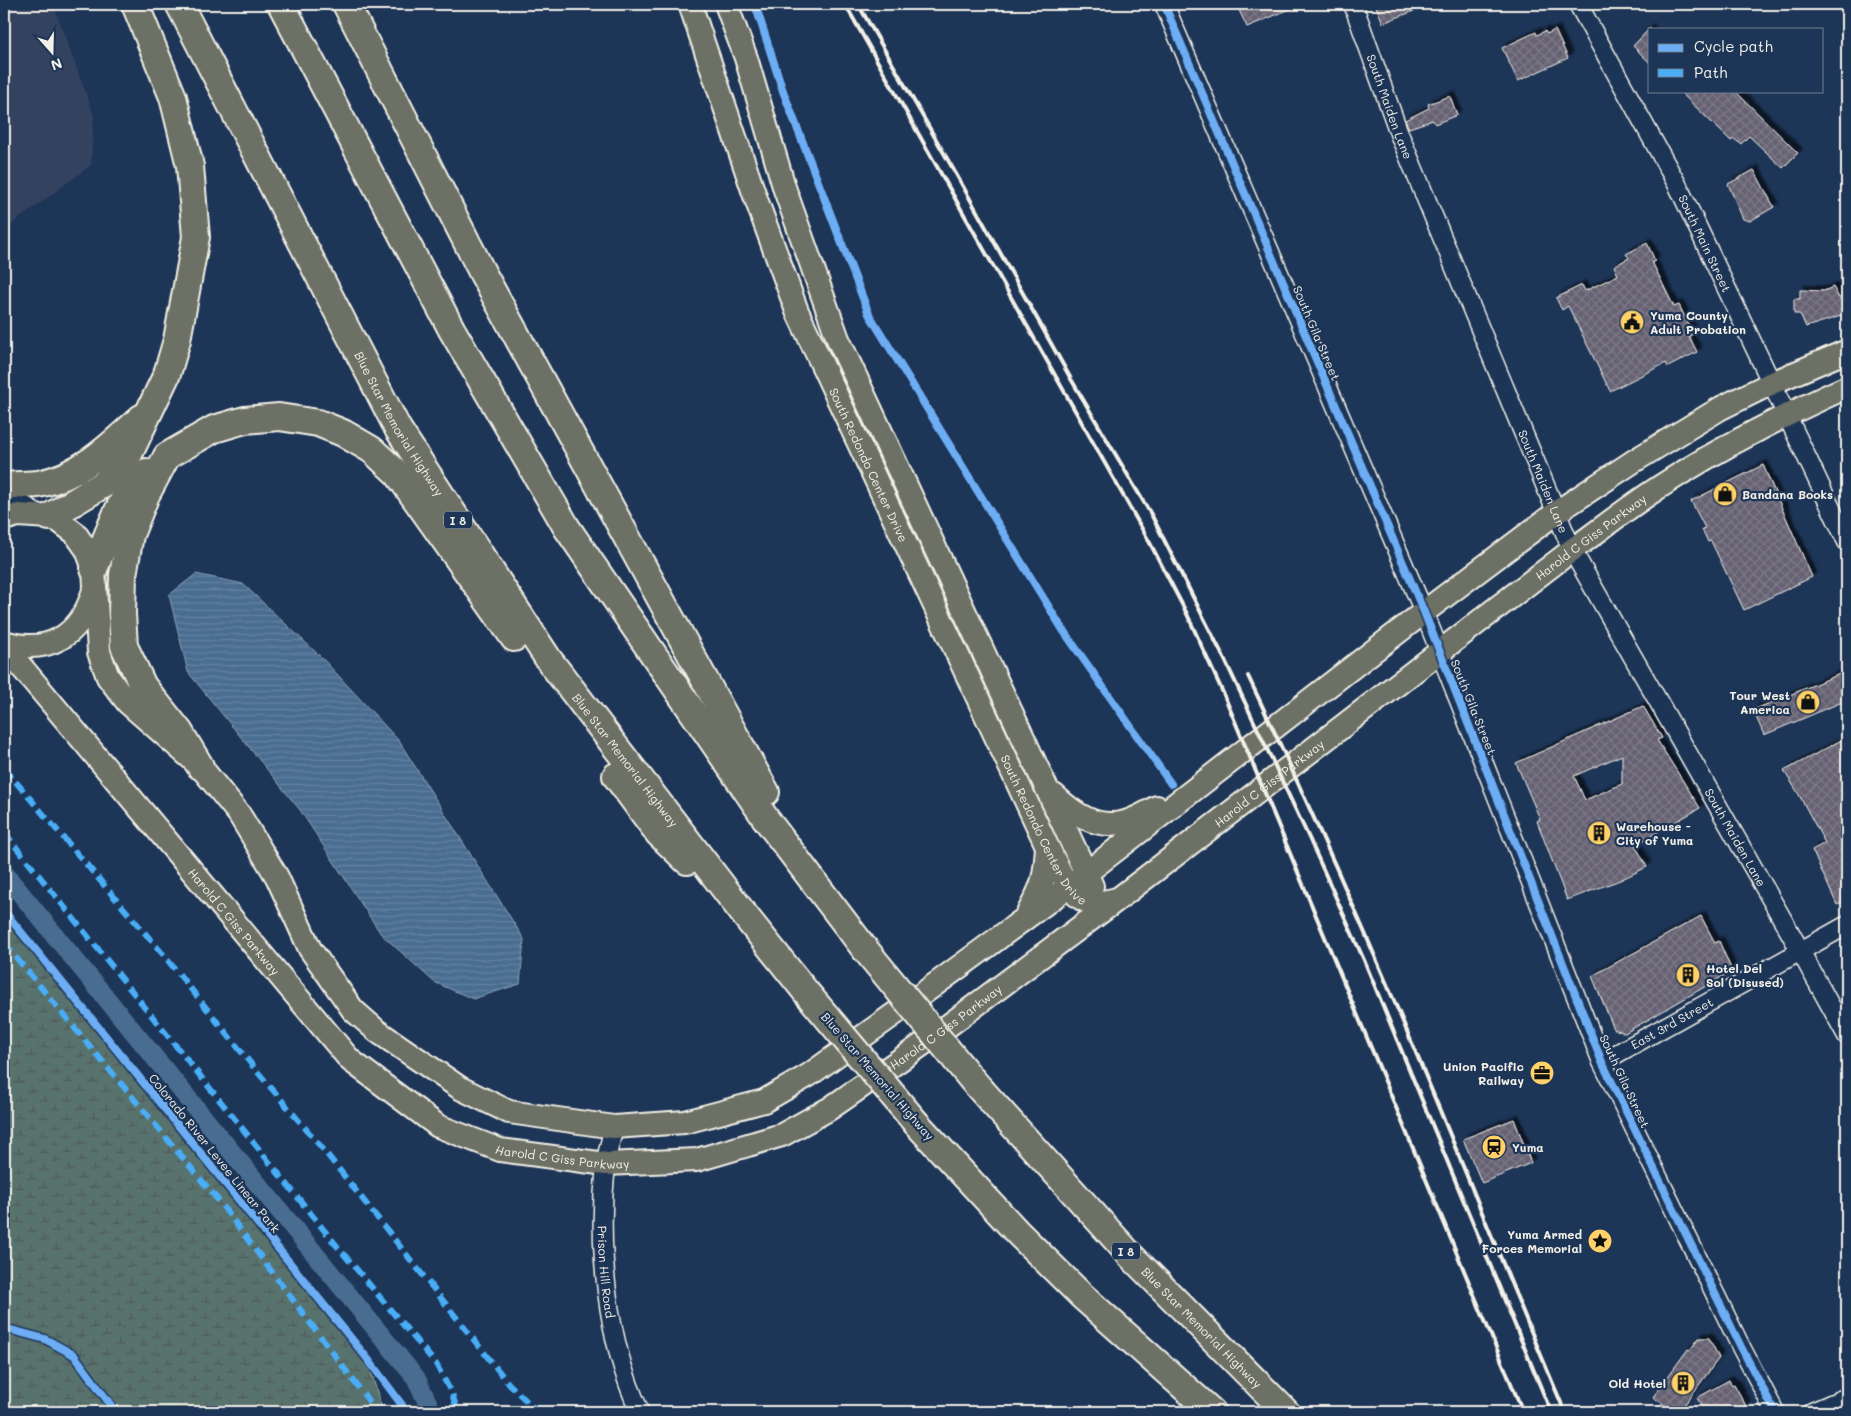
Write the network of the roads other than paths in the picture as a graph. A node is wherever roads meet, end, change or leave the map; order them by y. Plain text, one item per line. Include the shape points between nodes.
1 (135, 4) edge
2 (179, 4) edge
3 (281, 4) edge
4 (289, 4) edge
5 (346, 4) edge
6 (690, 4) edge
7 (726, 4) edge
8 (1164, 4) edge
9 (1354, 4) edge
10 (1578, 4) edge
11 (324, 86) junction
12 (1847, 351) edge
13 (1772, 383) junction
14 (1847, 387) edge
15 (149, 411) junction
16 (1788, 414) junction
17 (167, 456) junction
18 (4, 486) edge
19 (4, 493) edge
20 (1557, 512) junction
21 (44, 516) junction
22 (4, 519) edge
23 (1847, 542) edge
24 (1572, 550) junction
25 (94, 580) junction
26 (1424, 612) junction
27 (4, 642) edge
28 (4, 646) edge
29 (1440, 652) junction
30 (200, 766) junction
31 (1048, 789) junction
32 (1190, 793) junction
33 (1047, 846) junction
34 (1087, 872) junction
35 (1068, 887) junction
36 (821, 894) junction
37 (1118, 899) junction
38 (1093, 902) junction
39 (1024, 918) junction
40 (750, 922) junction
41 (1847, 925) edge
42 (1073, 933) junction
43 (1800, 950) junction
44 (1847, 1036) edge
45 (1602, 1062) junction
46 (614, 1127) junction
47 (606, 1164) junction
48 (1847, 1397) edge
49 (640, 1412) edge
50 (1212, 1412) edge
51 (1286, 1412) edge
52 (1775, 1412) edge
53 (1812, 1412) edge

1 - 15 highway via 173,97 190,166 196,237 177,340 167,374
2 - 40 highway, Blue Star Memorial Highway / I 8 via 398,429 549,660
3 - 11 highway, Blue Star Memorial Highway / I 8
4 - 11 highway
5 - 36 highway via 484,274
6 - 33 main road, South Redondo Center Drive via 797,312
7 - 31 main road, South Redondo Center Drive via 746,58 785,190 838,339
8 - 26 street, South Gila Street
9 - 20 street, South Maiden Lane via 1400,136
10 - 13 street, South Main Street via 1678,186
11 - 36 highway, Blue Star Memorial Highway / I 8 via 452,330 567,528
12 - 13 main road
13 - 16 street, South Main Street
13 - 20 main road via 1713,413
14 - 16 main road, Harold C Giss Parkway
15 - 18 highway via 94,458 68,473 39,484
15 - 21 highway via 130,452 111,477 90,493
16 - 23 street, South Main Street
16 - 24 main road, Harold C Giss Parkway via 1645,496
17 - 25 highway via 139,478 121,506
17 - 30 highway via 130,535 123,575 124,646 143,686 179,731
17 - 40 highway via 214,428 245,420 279,417 318,423 372,450 398,474 659,834
19 - 21 street
20 - 24 street, South Maiden Lane
20 - 26 main road
21 - 22 main road via 18,514
21 - 25 main road via 75,533 87,550
24 - 29 main road, Harold C Giss Parkway
24 - 43 street, South Maiden Lane
25 - 27 main road via 88,610 76,627 59,639 40,646
25 - 30 main road via 99,652 108,678 128,703
26 - 29 street, South Gila Street
26 - 32 main road
28 - 47 main road, Harold C Giss Parkway via 350,1060 438,1126 500,1150
29 - 37 main road, Harold C Giss Parkway
29 - 45 street, South Gila Street
30 - 46 main road via 239,814 277,877 310,949 353,1010 377,1031 460,1088 509,1112
31 - 32 main road via 1070,810 1091,822 1110,824 1124,822
31 - 34 main road, South Redondo Center Drive
32 - 34 main road
33 - 35 main road, South Redondo Center Drive
33 - 39 main road via 1045,875 1039,893
34 - 35 main road
34 - 38 main road, South Redondo Center Drive via 1092,884
35 - 38 main road, South Redondo Center Drive via 1078,896
35 - 39 main road
36 - 51 highway, Blue Star Memorial Highway / I 8, bridge via 974,1082 1131,1256
37 - 38 main road, South Redondo Center Drive
37 - 42 main road, Harold C Giss Parkway
38 - 42 main road, South Redondo Center Drive
39 - 46 main road via 809,1075 764,1101 686,1122
40 - 50 highway, Blue Star Memorial Highway / I 8, bridge via 918,1124 1018,1233 1142,1351
41 - 43 street, East 3rd Street
42 - 47 main road, Harold C Giss Parkway via 933,1037 829,1109 782,1135 697,1160
43 - 44 street, South Maiden Lane
43 - 45 street, East 3rd Street
45 - 52 street, South Gila Street
46 - 47 street, Prison Hill Road
47 - 49 street, Prison Hill Road via 604,1251 607,1303 622,1362
48 - 53 street

